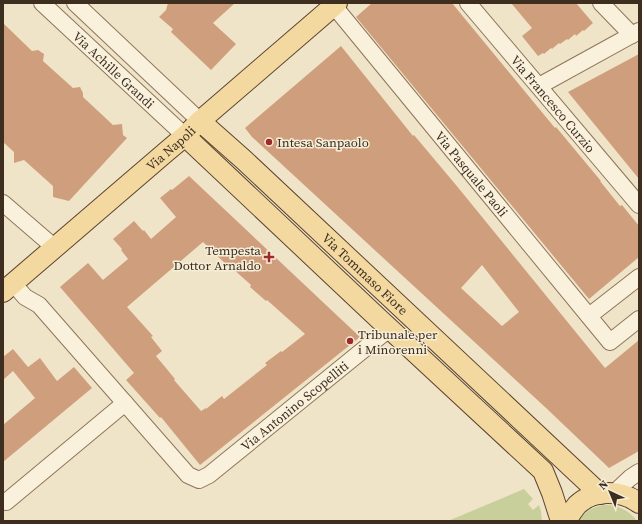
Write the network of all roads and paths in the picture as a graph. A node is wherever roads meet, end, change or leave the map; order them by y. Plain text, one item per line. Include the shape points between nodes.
1 (42, 3) edge
2 (75, 3) edge
3 (468, 3) edge
4 (602, 3) edge
5 (335, 4) edge
6 (635, 33) edge
7 (539, 86) junction
8 (200, 120) junction
9 (185, 136) junction
10 (244, 160) junction
11 (228, 177) junction
12 (3, 202) edge
13 (639, 205) edge
14 (54, 247) junction
15 (639, 277) edge
16 (8, 287) edge
17 (589, 316) junction
18 (639, 319) edge
19 (389, 329) junction
20 (125, 403) junction
21 (639, 472) edge
22 (607, 493) junction
23 (6, 502) dead end
24 (639, 503) edge
25 (561, 521) edge
26 (566, 521) edge

1 - 9 street, Via Achille Grandi
2 - 8 street, Via Achille Grandi
3 - 7 street, Via Francesco Curzio
4 - 6 street
5 - 8 main road, Via Napoli
5 - 17 street, Via Pasquale Paoli
6 - 7 street
7 - 13 street, Via Francesco Curzio
8 - 9 main road, Via Napoli
8 - 10 main road, Via Tommaso Fiore
9 - 11 main road, Via Tommaso Fiore
9 - 14 main road, Via Napoli
10 - 11 main road via 235,159 230,162 227,168
10 - 22 main road, Via Tommaso Fiore via 577,473
11 - 19 main road, Via Tommaso Fiore
12 - 14 street
14 - 16 main road, Via Napoli
15 - 17 street
16 - 20 street via 39,304
17 - 18 street, Via Pasquale Paoli via 610,342
19 - 20 street, Via Antonino Scopelliti via 210,475 199,480 188,475
19 - 25 main road, Via Tommaso Fiore via 542,471
20 - 23 street
21 - 22 street
22 - 24 main road via 623,495
22 - 26 main road via 588,498 577,506

